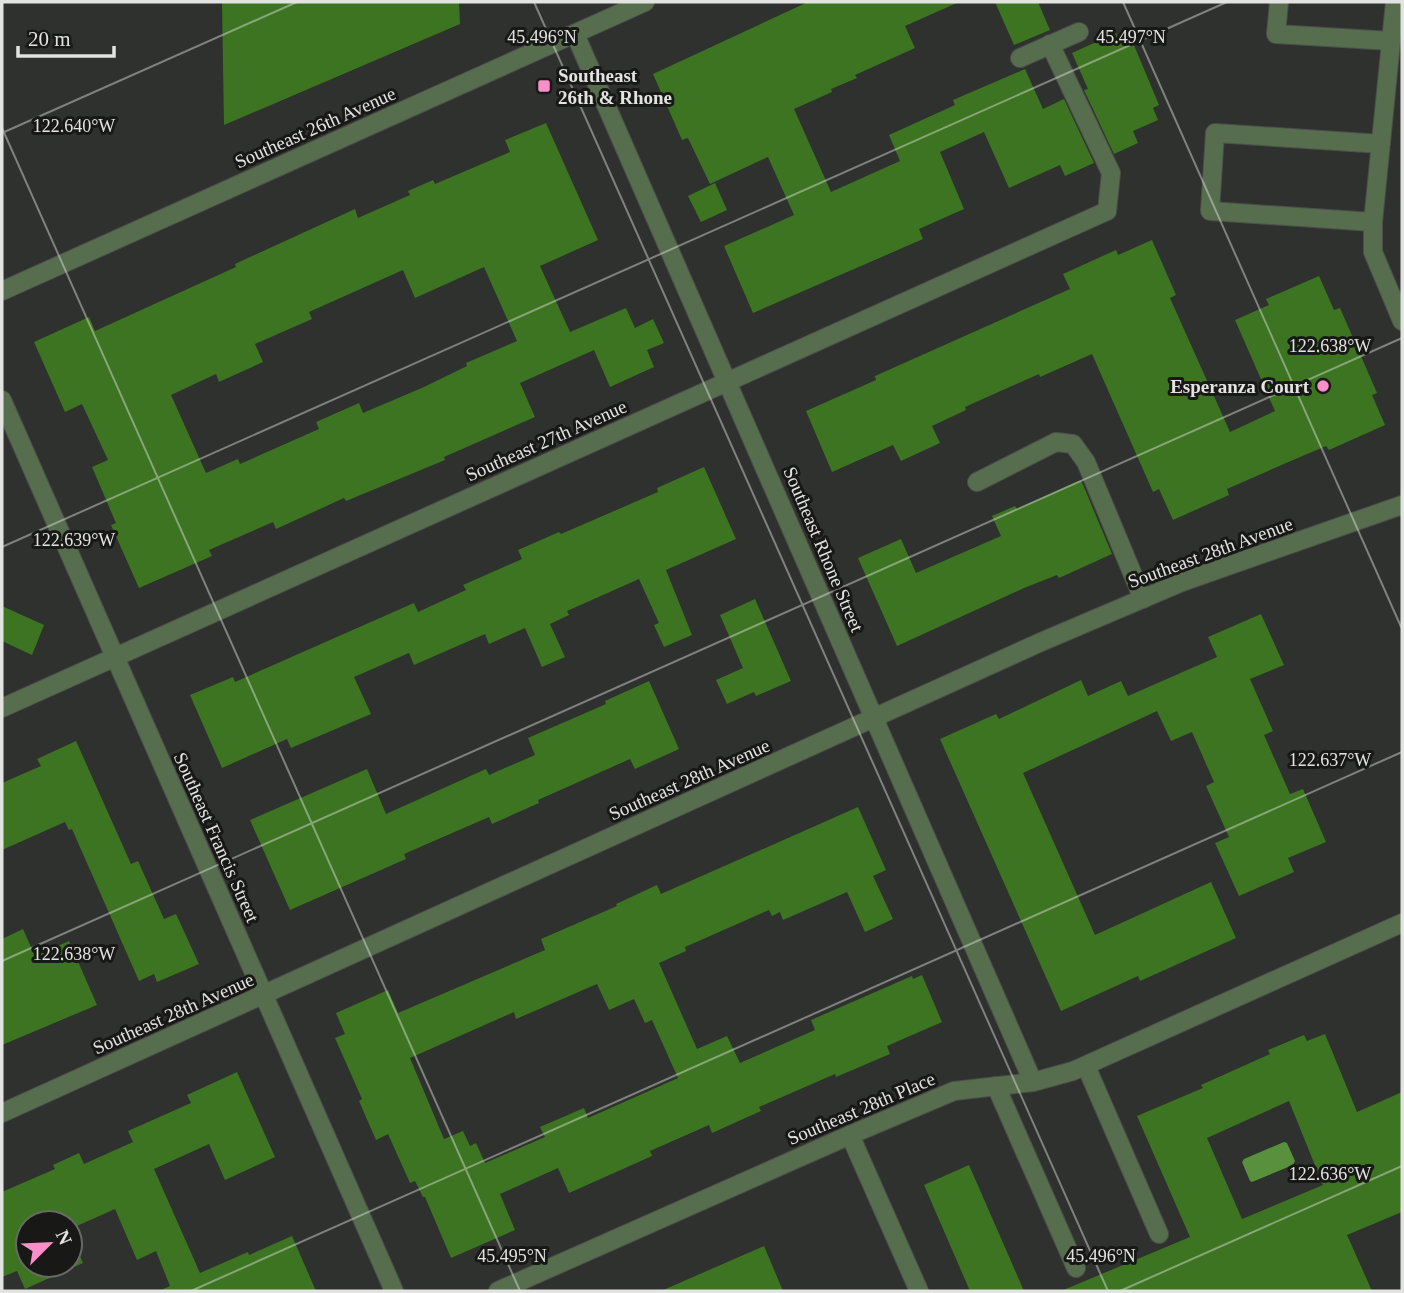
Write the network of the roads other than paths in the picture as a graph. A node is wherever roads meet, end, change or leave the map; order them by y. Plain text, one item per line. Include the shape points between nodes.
1 (645, 2) edge
2 (1279, 2) edge
3 (1395, 2) edge
4 (1079, 32) dead end
5 (575, 34) junction
6 (1391, 41) junction
7 (1050, 44) junction
8 (1020, 58) dead end
9 (1381, 144) junction
10 (1373, 222) junction
11 (2, 290) edge
12 (1402, 321) edge
13 (728, 381) junction
14 (2, 400) edge
15 (977, 482) dead end
16 (1402, 505) edge
17 (1143, 599) junction
18 (114, 657) junction
19 (2, 708) edge
20 (874, 718) junction
21 (1402, 923) edge
22 (264, 995) junction
23 (1086, 1066) junction
24 (1033, 1082) junction
25 (996, 1086) junction
26 (2, 1113) edge
27 (850, 1135) junction
28 (1159, 1234) dead end
29 (1076, 1268) dead end
30 (394, 1291) edge
31 (498, 1291) edge
32 (919, 1291) edge

1 - 5 street, Southeast 26th Avenue
2 - 6 street via 1276,34
3 - 6 street
4 - 7 street
5 - 11 street, Southeast 26th Avenue
5 - 13 street, Southeast Rhone Street
6 - 9 street
7 - 8 street
7 - 13 street, Southeast 27th Avenue via 1111,173 1107,211
9 - 10 street
9 - 10 street via 1215,133 1210,211
10 - 12 street via 1373,252
13 - 18 street, Southeast 27th Avenue
13 - 20 street, Southeast Rhone Street
14 - 18 street, Southeast Francis Street
15 - 17 street via 1056,442 1073,444 1086,462
16 - 17 street, Southeast 28th Avenue
17 - 20 street, Southeast 28th Avenue
18 - 19 street, Southeast 27th Avenue
18 - 22 street, Southeast Francis Street
20 - 22 street, Southeast 28th Avenue
20 - 24 street, Southeast Rhone Street
21 - 23 street, Southeast 28th Place
22 - 26 street, Southeast 28th Avenue
22 - 30 street, Southeast Francis Street
23 - 24 street, Southeast 28th Place
23 - 28 street
24 - 25 street, Southeast 28th Place
25 - 27 street, Southeast 28th Place via 954,1091
25 - 29 street
27 - 31 street, Southeast 28th Place
27 - 32 street

